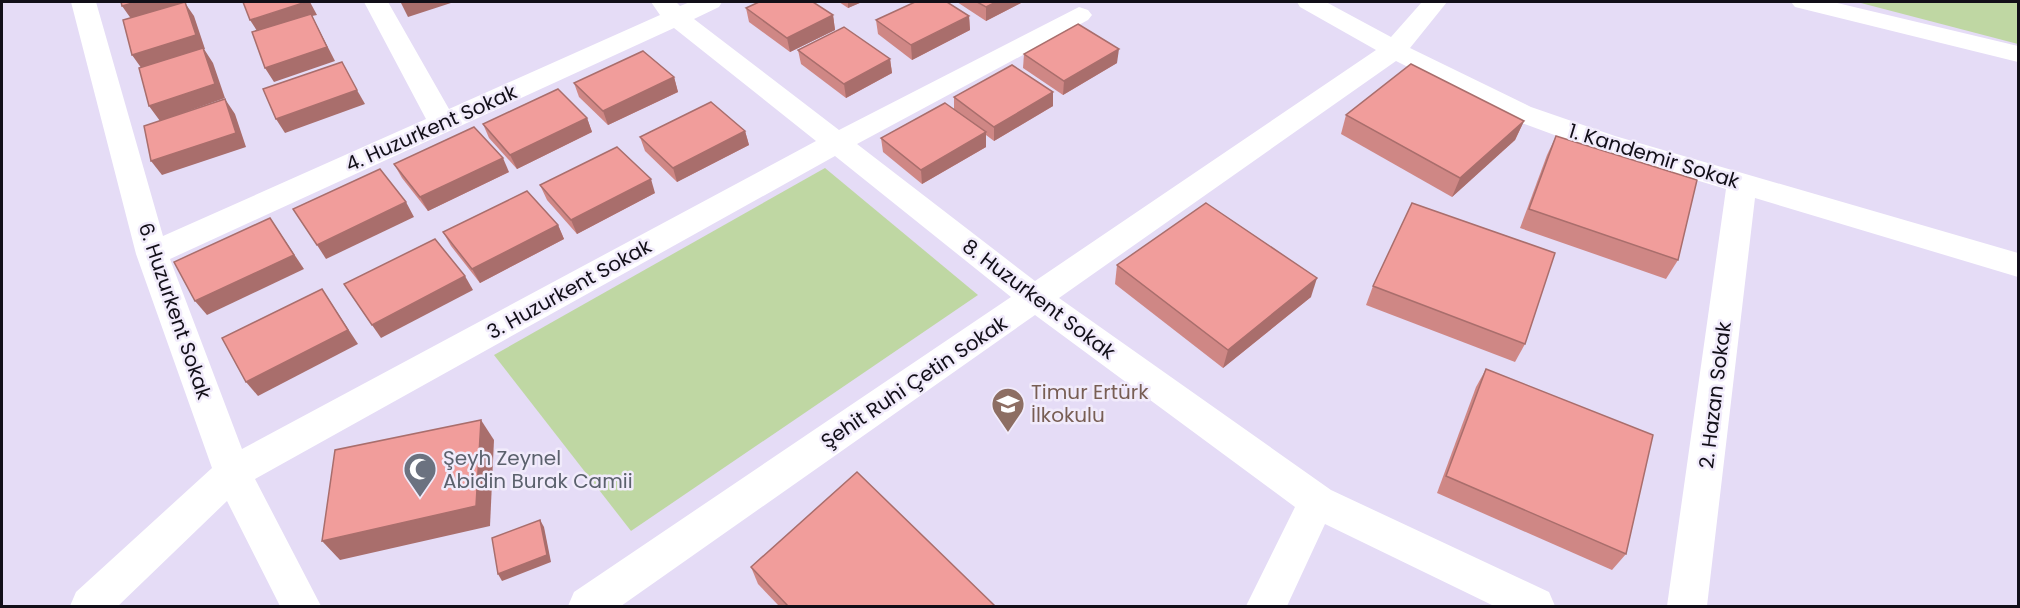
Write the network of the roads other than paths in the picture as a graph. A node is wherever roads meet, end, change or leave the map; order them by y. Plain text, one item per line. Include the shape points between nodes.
1 (83, 2) edge
2 (376, 2) edge
3 (710, 2) edge
4 (1309, 2) edge
5 (1435, 2) edge
6 (1804, 2) edge
7 (670, 9) edge
8 (1079, 15) dead end
9 (1394, 50) junction
10 (2019, 54) edge
11 (442, 122) junction
12 (836, 143) junction
13 (1742, 183) junction
14 (152, 254) junction
15 (2019, 265) edge
16 (1036, 299) junction
17 (232, 473) junction
18 (1317, 502) junction
19 (90, 606) edge
20 (301, 606) edge
21 (588, 606) edge
22 (1266, 606) edge
23 (1535, 606) edge
24 (1688, 606) edge

1 - 14 street, 6. Huzurkent Sokak
2 - 11 street
3 - 7 street, 4. Huzurkent Sokak
4 - 9 street, 1. Kandemir Sokak
5 - 9 street, Şehit Ruhi Çetin Sokak
6 - 10 street
7 - 11 street, 4. Huzurkent Sokak
7 - 12 street, 8. Huzurkent Sokak
8 - 12 street, 3. Huzurkent Sokak
9 - 13 street, 1. Kandemir Sokak via 1521,113 1605,143
9 - 16 street, Şehit Ruhi Çetin Sokak
11 - 14 street, 4. Huzurkent Sokak
12 - 16 street, 8. Huzurkent Sokak
12 - 17 street, 3. Huzurkent Sokak
13 - 15 street, 1. Kandemir Sokak
13 - 24 street, 2. Hazan Sokak
14 - 17 street, 6. Huzurkent Sokak
16 - 18 street, 8. Huzurkent Sokak
16 - 21 street, Şehit Ruhi Çetin Sokak
17 - 19 street, 3. Huzurkent Sokak
17 - 20 street, 6. Huzurkent Sokak
18 - 22 street
18 - 23 street, 8. Huzurkent Sokak

